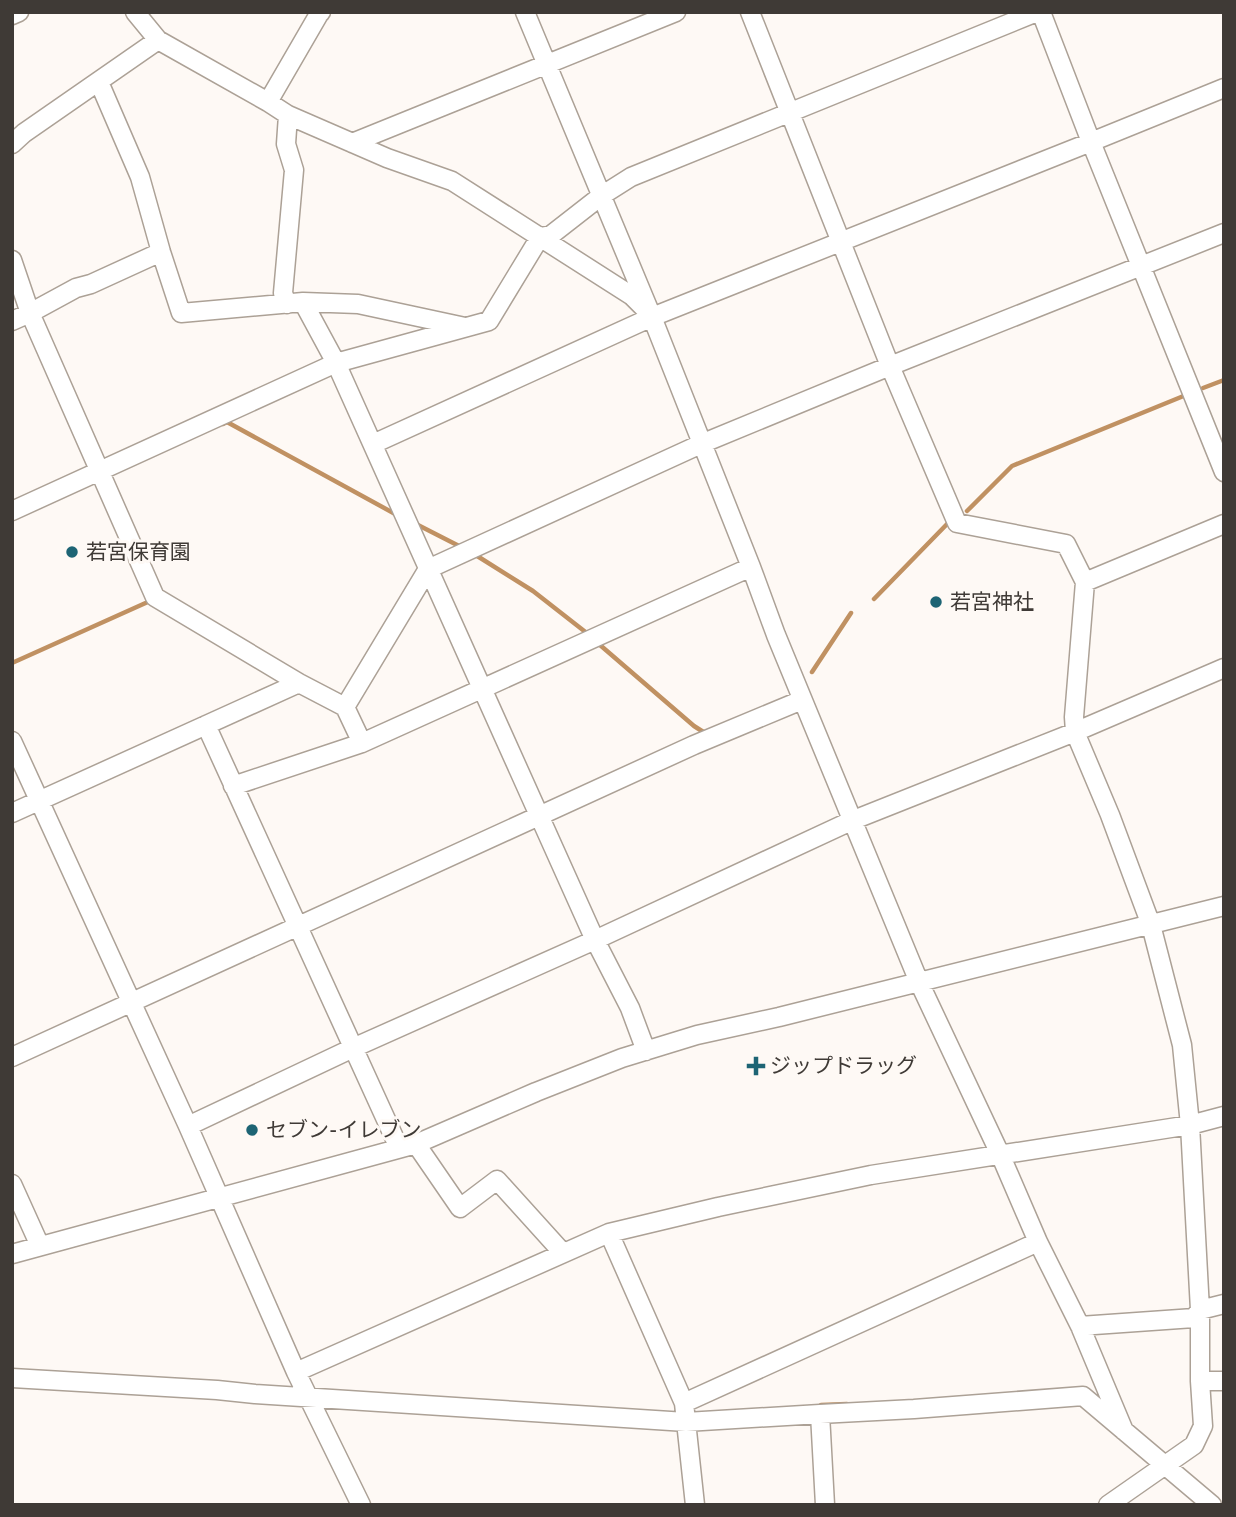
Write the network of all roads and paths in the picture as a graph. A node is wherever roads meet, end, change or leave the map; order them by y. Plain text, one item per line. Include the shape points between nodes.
1 (19, 12) edge
2 (135, 12) edge
3 (321, 12) edge
4 (525, 12) edge
5 (676, 12) edge
6 (750, 12) edge
7 (1039, 12) edge
8 (12, 15) edge
9 (158, 40) junction
10 (546, 64) junction
11 (99, 82) junction
12 (1224, 88) edge
13 (268, 102) junction
14 (790, 113) junction
15 (288, 115) junction
16 (1091, 142) junction
17 (352, 143) junction
18 (12, 144) edge
19 (601, 196) junction
20 (1224, 233) edge
21 (540, 237) junction
22 (842, 240) junction
23 (161, 252) junction
24 (12, 260) edge
25 (1141, 266) junction
26 (295, 303) junction
27 (30, 313) junction
28 (652, 317) junction
29 (12, 321) edge
30 (468, 327) junction
31 (336, 363) junction
32 (890, 366) junction
33 (373, 444) junction
34 (701, 444) junction
35 (99, 471) junction
36 (1224, 472) edge
37 (12, 511) edge
38 (1224, 524) edge
39 (751, 567) junction
40 (428, 569) junction
41 (1084, 582) junction
42 (1224, 668) edge
43 (299, 683) junction
44 (481, 689) junction
45 (802, 700) junction
46 (345, 707) junction
47 (206, 725) junction
48 (1075, 732) junction
49 (12, 741) edge
50 (362, 743) junction
51 (233, 786) junction
52 (40, 801) junction
53 (12, 813) edge
54 (539, 816) junction
55 (851, 821) junction
56 (1224, 906) edge
57 (1151, 925) junction
58 (298, 927) junction
59 (595, 940) junction
60 (919, 982) junction
61 (132, 1002) junction
62 (354, 1048) junction
63 (646, 1051) junction
64 (12, 1057) edge
65 (1224, 1116) edge
66 (1190, 1125) junction
67 (188, 1126) junction
68 (408, 1146) junction
69 (1000, 1154) junction
70 (12, 1184) edge
71 (220, 1199) junction
72 (609, 1233) junction
73 (1038, 1242) junction
74 (40, 1246) junction
75 (562, 1253) junction
76 (12, 1254) edge
77 (1224, 1304) edge
78 (1200, 1310) junction
79 (1080, 1326) junction
80 (296, 1371) junction
81 (12, 1378) edge
82 (1200, 1381) junction
83 (1224, 1381) edge
84 (309, 1397) junction
85 (684, 1403) junction
86 (820, 1414) junction
87 (686, 1422) junction
88 (1124, 1431) junction
89 (1164, 1465) junction
90 (361, 1505) edge
91 (695, 1505) edge
92 (825, 1505) edge
93 (1108, 1505) edge
94 (1213, 1505) edge

1 - 8 street
2 - 9 street
3 - 13 street
4 - 10 street
5 - 10 street
6 - 14 street
7 - 14 street
7 - 16 street
9 - 11 street
9 - 13 street
10 - 17 street
10 - 19 street
11 - 18 street
11 - 23 street via 140,177
12 - 16 street
13 - 15 street
14 - 19 street via 631,177
14 - 22 street
15 - 17 street
15 - 26 street via 286,144 294,170 283,293
16 - 22 street
16 - 25 street
17 - 21 street via 452,181
19 - 21 street via 551,235
19 - 28 street
20 - 25 street
21 - 28 street via 632,296
21 - 30 street via 489,321
22 - 28 street
22 - 32 street
23 - 26 street via 181,313
23 - 27 street
24 - 27 street
25 - 32 street
25 - 36 street
26 - 30 street via 358,304
26 - 31 street
27 - 29 street
27 - 35 street
28 - 33 street
28 - 34 street
30 - 31 street
31 - 33 street
31 - 35 street
32 - 34 street
32 - 41 street via 957,523 1066,544
33 - 40 street
34 - 39 street
34 - 40 street
35 - 37 street
35 - 43 street via 155,597
38 - 41 street
39 - 44 street
39 - 45 street
40 - 44 street
40 - 46 street
41 - 48 street
42 - 48 street
43 - 46 street
43 - 47 street
44 - 50 street
44 - 54 street
45 - 54 street
45 - 55 street
46 - 50 street
47 - 51 street
47 - 52 street
48 - 55 street
48 - 57 street
49 - 52 street
50 - 51 street
51 - 58 street
52 - 53 street
52 - 61 street
54 - 58 street
54 - 59 street
55 - 59 street
55 - 60 street
56 - 57 street
57 - 60 street
57 - 66 street via 1182,1045
58 - 61 street
58 - 62 street
59 - 62 street
59 - 63 street
60 - 63 street
60 - 69 street
61 - 64 street
61 - 67 street
62 - 67 street
62 - 68 street
63 - 68 street
65 - 66 street
66 - 69 street
66 - 78 street
67 - 71 street
68 - 71 street
68 - 75 street via 460,1208 497,1180
69 - 72 street via 871,1175
69 - 73 street
70 - 74 street
71 - 74 street
71 - 80 street
72 - 75 street
72 - 85 street
73 - 79 street
73 - 85 street
74 - 76 street
75 - 80 street
77 - 78 street
78 - 79 street via 1194,1318
78 - 82 street
79 - 88 street
80 - 84 street
81 - 84 street
82 - 83 street
82 - 89 street via 1203,1426 1194,1445
84 - 87 street
84 - 90 street
85 - 87 street
86 - 87 street
86 - 88 street via 1083,1396
86 - 92 street
87 - 91 street
88 - 89 street
89 - 93 street
89 - 94 street

